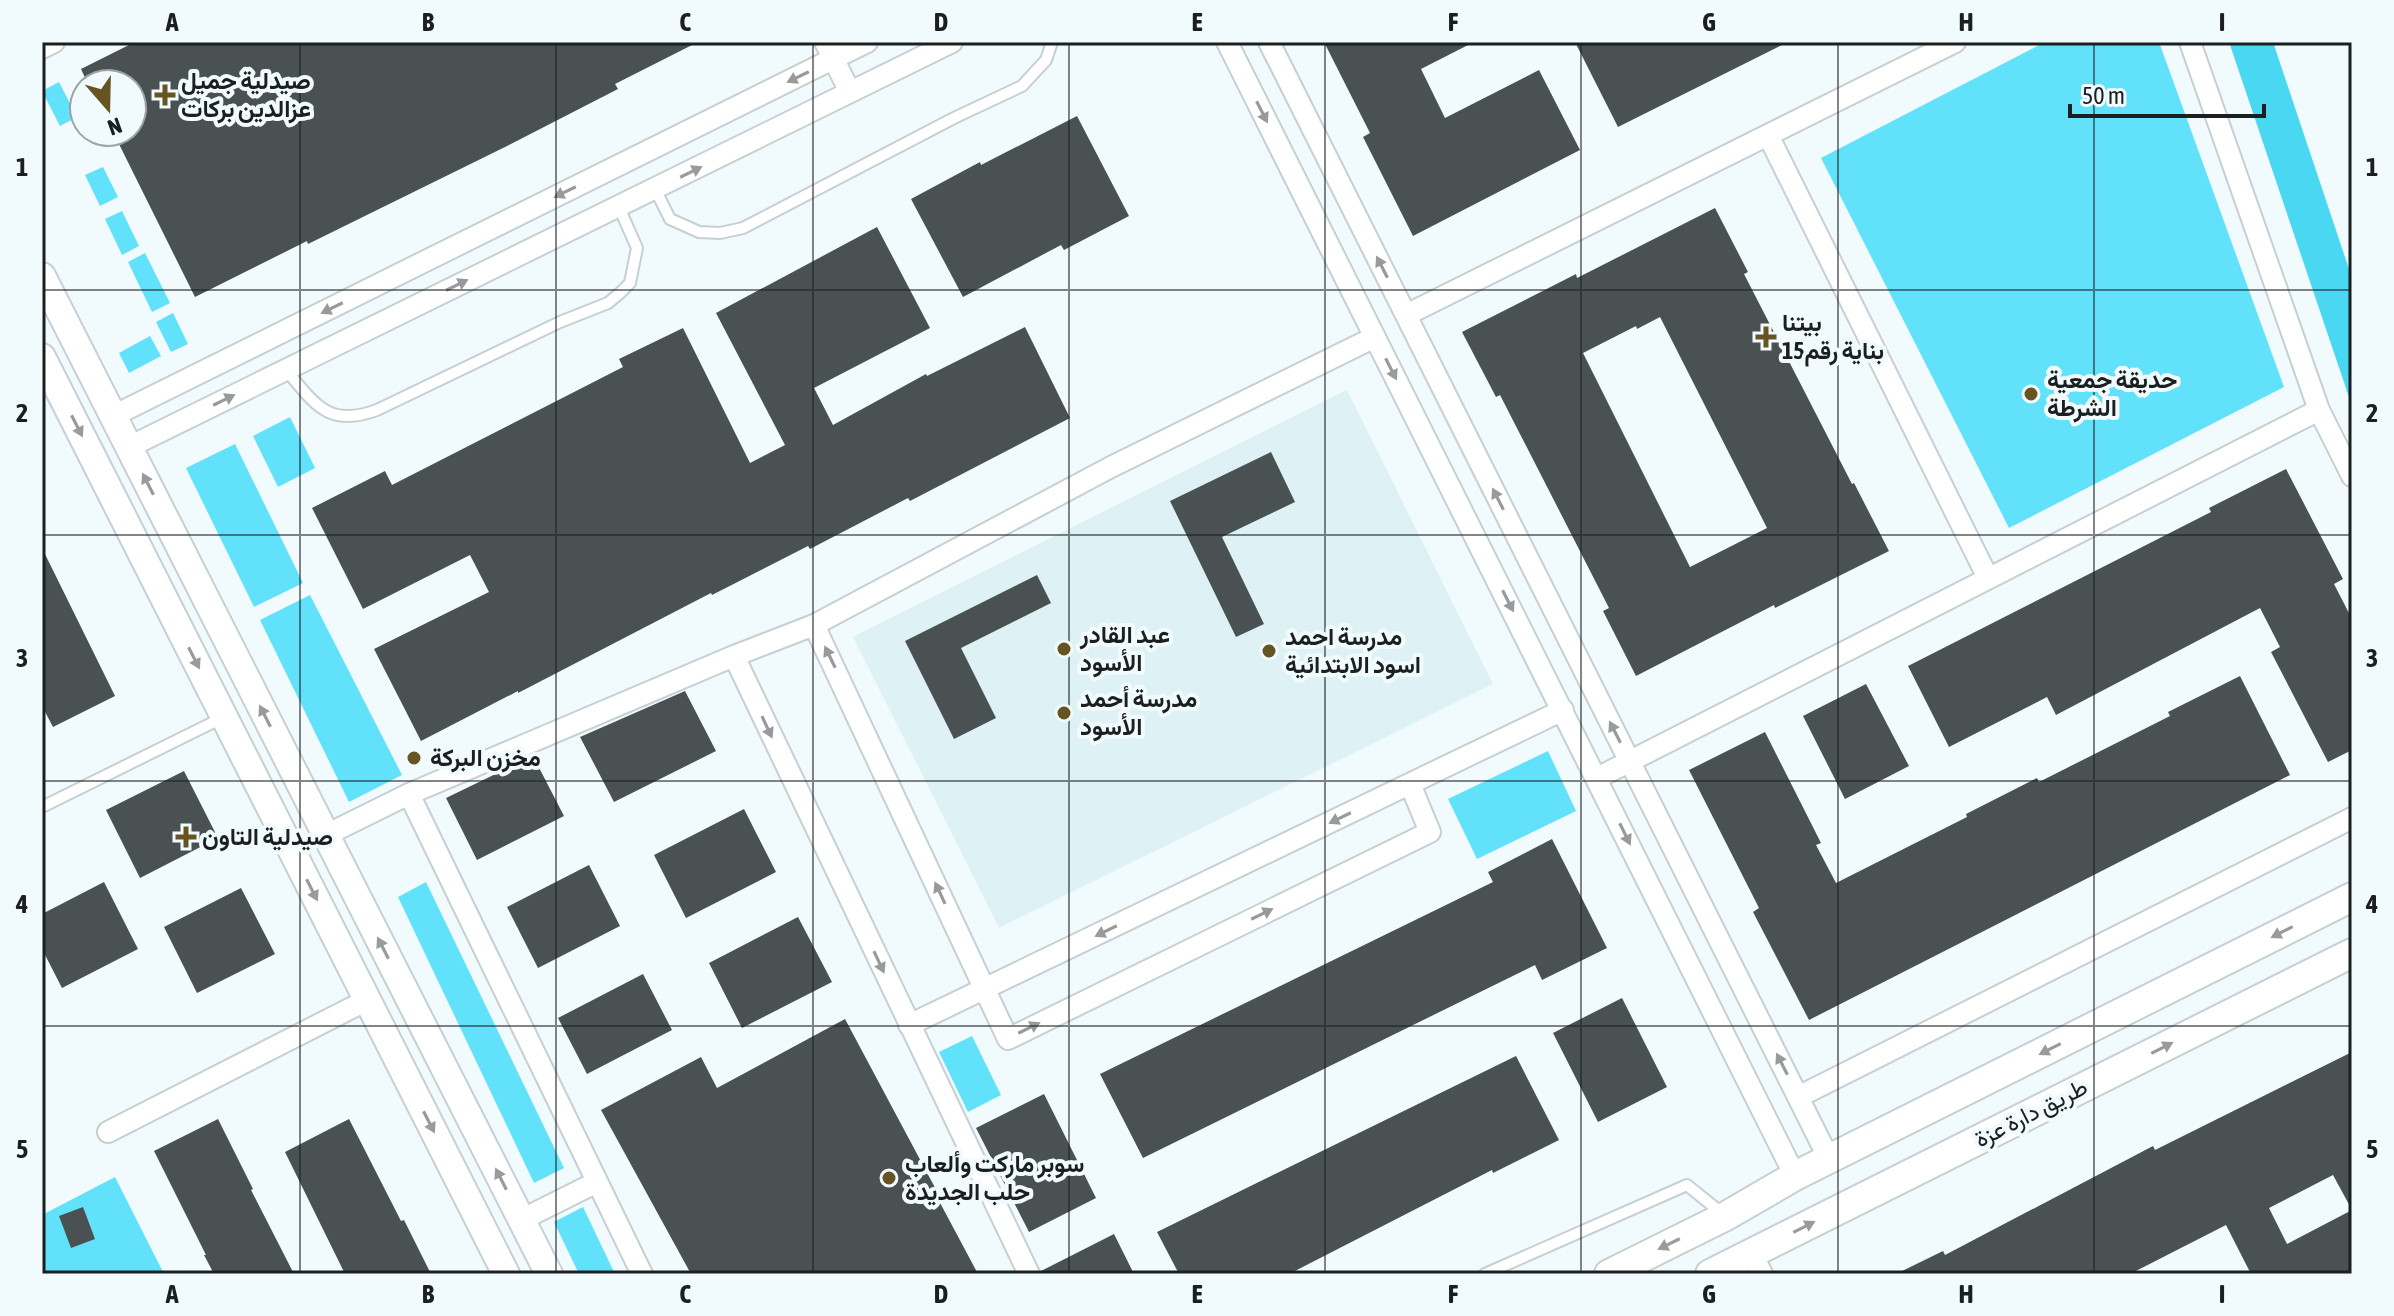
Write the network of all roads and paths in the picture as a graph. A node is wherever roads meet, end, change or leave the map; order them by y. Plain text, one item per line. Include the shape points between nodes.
1 (54, 42) edge
2 (867, 42) edge
3 (952, 42) edge
4 (1052, 42) edge
5 (1227, 42) edge
6 (1269, 42) edge
7 (1955, 42) edge
8 (2190, 42) edge
9 (42, 48) edge
10 (829, 50) edge
11 (850, 92) junction
12 (1768, 135) junction
13 (655, 189) junction
14 (618, 205) junction
15 (42, 276) edge
16 (1406, 315) junction
17 (1375, 337) junction
18 (42, 357) edge
19 (286, 370) junction
20 (2319, 410) junction
21 (113, 416) junction
22 (129, 447) junction
23 (2352, 476) edge
24 (1988, 578) junction
25 (814, 625) junction
26 (734, 656) junction
27 (1563, 710) junction
28 (224, 717) junction
29 (1630, 761) junction
30 (1597, 778) junction
31 (1410, 784) junction
32 (409, 794) junction
33 (42, 807) edge
34 (2352, 818) edge
35 (326, 835) junction
36 (2352, 897) edge
37 (2352, 953) edge
38 (985, 989) junction
39 (367, 1000) junction
40 (909, 1025) junction
41 (1798, 1097) junction
42 (108, 1132) dead end
43 (1829, 1159) junction
44 (1795, 1176) junction
45 (597, 1182) junction
46 (1726, 1216) junction
47 (521, 1220) junction
48 (1757, 1264) edge
49 (506, 1274) edge
50 (549, 1274) edge
51 (642, 1274) edge
52 (1029, 1274) edge
53 (1485, 1274) edge
54 (1609, 1274) edge
55 (1710, 1274) edge

1 - 9 street
2 - 10 street
3 - 11 street
4 - 13 lane via 1046,60 1022,86 743,228 699,232 670,219
5 -> 17 street
16 -> 6 street
7 - 12 street
8 - 20 street
10 - 11 street
10 -> 21 street
13 -> 11 street
12 - 16 street
12 - 24 street
13 - 14 street
19 -> 14 street
14 - 19 lane via 637,248 630,283 608,303 358,417 324,410
15 - 21 street
29 -> 16 street
17 - 25 street via 1111,467
17 -> 27 street
18 -> 28 street
22 -> 19 street
20 - 23 street
20 - 24 street
21 - 22 street
35 -> 22 street
24 - 29 street
25 - 26 street
38 -> 25 street
26 - 32 street
26 -> 40 street
27 - 30 street
27 - 31 street
28 - 33 lane
28 -> 39 street
29 - 30 street
41 -> 29 street
30 -> 44 street
31 -> 38 street
38 -> 31 street via 1008,1039 1430,832
32 - 35 street
32 - 45 street
34 - 41 street
47 -> 35 street
36 -> 43 main road
48 -> 37 main road, طريق دارة عزة
38 - 40 street
39 - 42 street
39 -> 49 street
40 - 52 street
41 - 43 street
43 - 44 main road
44 - 46 main road
45 - 47 street
45 - 51 street
46 - 53 lane via 1687,1185
46 -> 54 main road
47 - 50 street
48 - 55 main road, طريق دارة عزة

